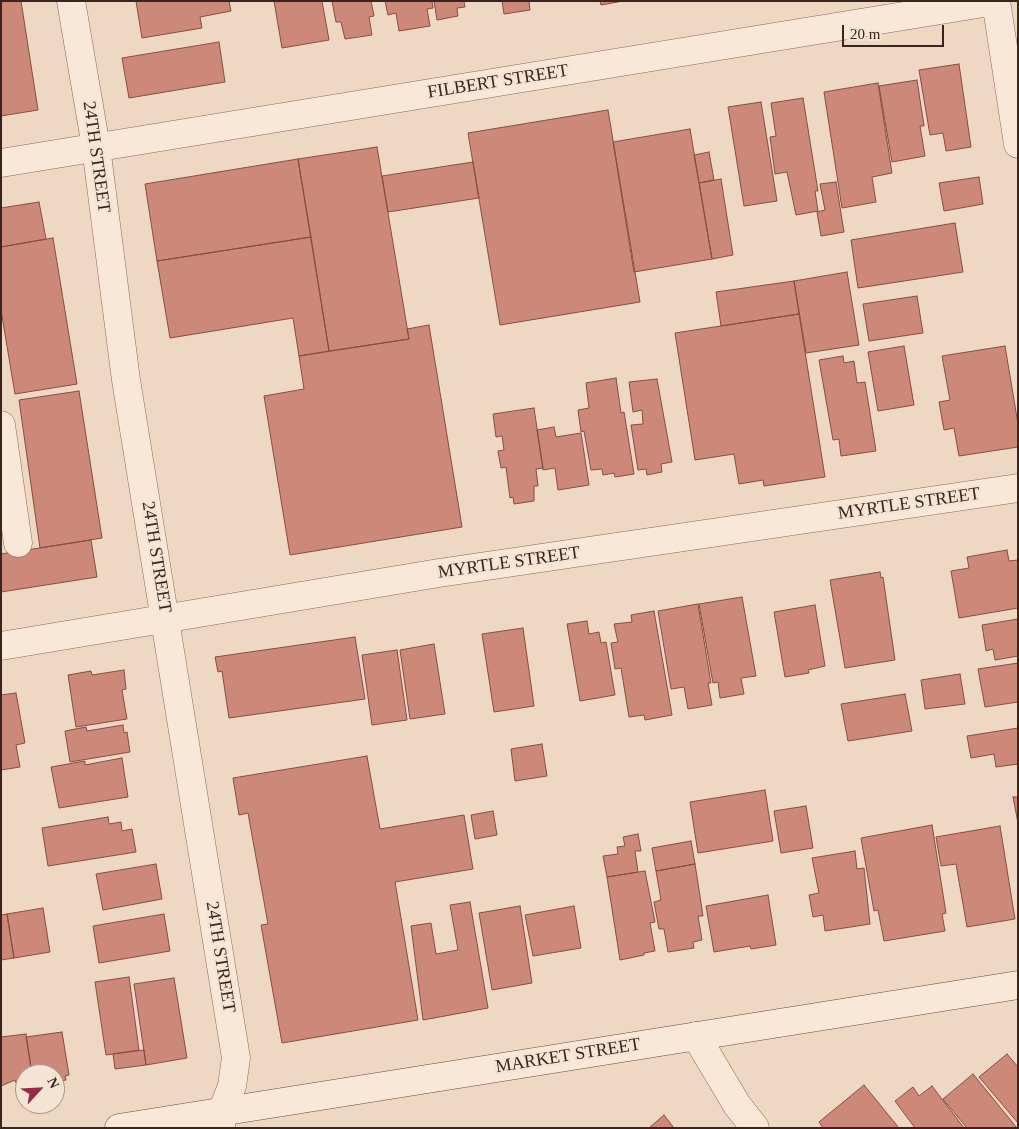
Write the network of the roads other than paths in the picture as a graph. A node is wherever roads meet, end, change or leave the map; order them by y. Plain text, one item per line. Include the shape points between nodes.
1 (71, 1) edge
2 (996, 1) edge
3 (1018, 144) edge
4 (96, 147) junction
5 (1, 163) edge
6 (1, 425) edge
7 (1018, 488) edge
8 (7, 504) edge
9 (18, 543) dead end
10 (166, 620) junction
11 (1, 646) edge
12 (1018, 985) edge
13 (696, 1036) junction
14 (222, 1120) edge
15 (119, 1128) edge
16 (755, 1128) edge

1 - 4 street, 24TH STREET
2 - 3 street
2 - 4 street, FILBERT STREET
4 - 5 street, FILBERT STREET
4 - 10 street, 24TH STREET via 126,380
6 - 8 street
7 - 10 street, MYRTLE STREET via 464,569
8 - 9 street
10 - 11 street, MYRTLE STREET
10 - 14 street, 24TH STREET via 236,1058
12 - 13 street, MARKET STREET
13 - 14 street, MARKET STREET
13 - 16 street via 736,1105
14 - 15 street, MARKET STREET

